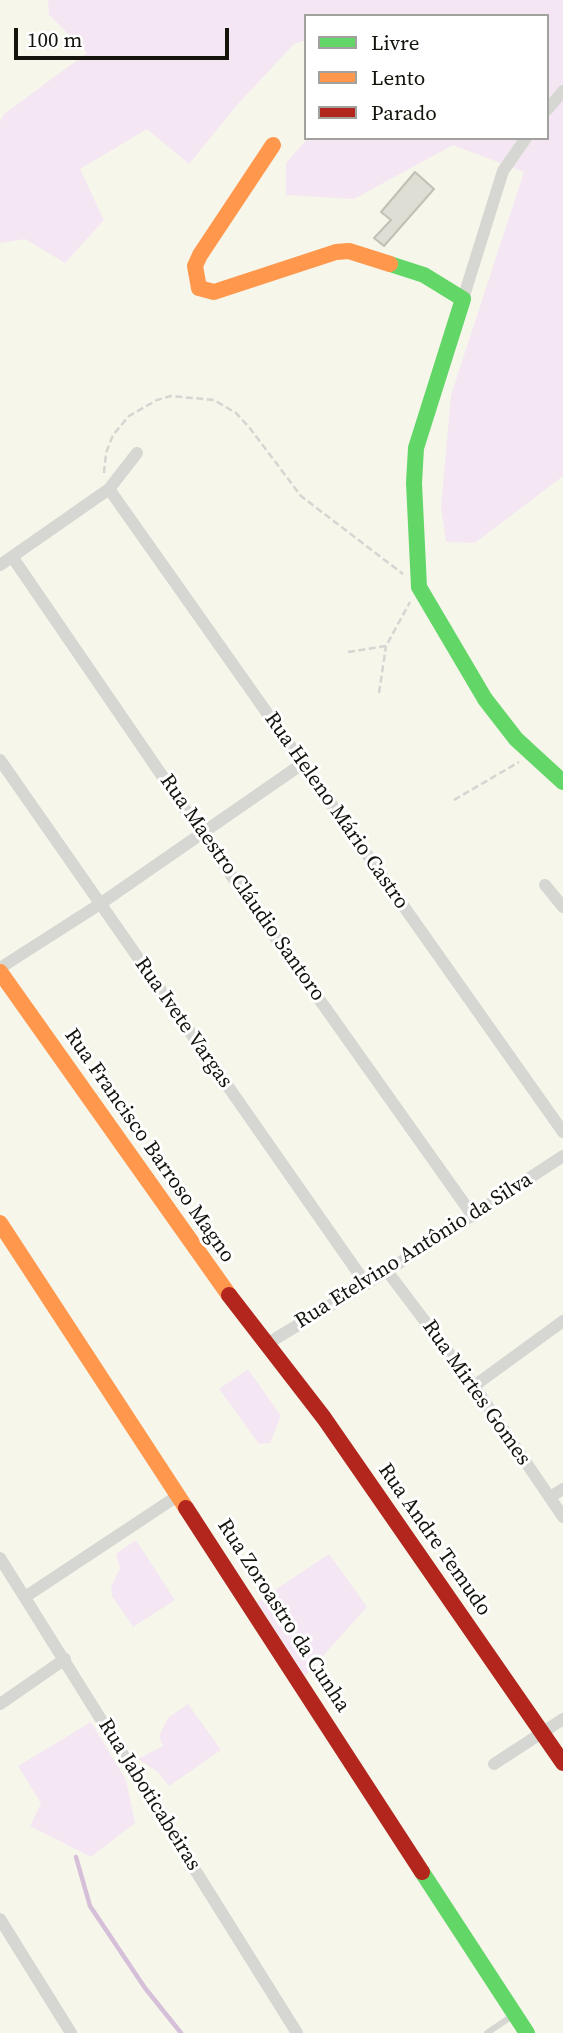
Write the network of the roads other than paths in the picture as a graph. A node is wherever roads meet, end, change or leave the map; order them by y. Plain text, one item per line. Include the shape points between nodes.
1 (563, 91) edge
2 (549, 108) edge
3 (525, 140) edge
4 (273, 145) dead end
5 (463, 299) junction
6 (137, 453) dead end
7 (109, 489) junction
8 (13, 558) junction
9 (0, 565) edge
10 (0, 760) edge
11 (302, 764) junction
12 (563, 782) edge
13 (202, 834) junction
14 (545, 885) dead end
15 (100, 904) junction
16 (563, 907) edge
17 (0, 970) edge
18 (563, 1132) edge
19 (563, 1156) edge
20 (473, 1216) junction
21 (0, 1223) edge
22 (387, 1271) junction
23 (366, 1284) junction
24 (563, 1321) edge
25 (265, 1345) junction
26 (474, 1386) junction
27 (563, 1489) edge
28 (179, 1495) junction
29 (550, 1497) junction
30 (563, 1517) edge
31 (0, 1558) edge
32 (25, 1597) junction
33 (65, 1659) junction
34 (0, 1704) edge
35 (563, 1719) edge
36 (542, 1732) junction
37 (563, 1763) edge
38 (494, 1765) dead end
39 (0, 1919) edge
40 (515, 2014) junction
41 (71, 2033) edge
42 (297, 2033) edge
43 (488, 2033) edge
44 (527, 2033) edge

1 - 2 street
3 - 5 street via 503,171
4 - 5 street via 200,255 195,266 200,288 214,292 349,251 424,275
5 - 12 street via 416,448 419,587 485,699 531,754
6 - 7 street
7 - 8 street
7 - 11 street, Rua Heleno Mário Castro
8 - 9 street
8 - 13 street, Rua Maestro Cláudio Santoro
10 - 15 street, Rua Ivete Vargas
11 - 13 street
11 - 18 street, Rua Heleno Mário Castro
13 - 15 street
13 - 20 street, Rua Maestro Cláudio Santoro
14 - 16 street
15 - 17 street
15 - 23 street, Rua Ivete Vargas
17 - 25 street, Rua Francisco Barroso Magno
19 - 20 street, Rua Etelvino Antônio da Silva
20 - 22 street, Rua Etelvino Antônio da Silva
21 - 28 street, Rua Zoroastro da Cunha
22 - 23 street, Rua Etelvino Antônio da Silva
22 - 26 street, Rua Mirtes Gomes
23 - 25 street, Rua Etelvino Antônio da Silva
24 - 26 street
25 - 36 street, Rua Andre Temudo via 324,1418
26 - 29 street, Rua Mirtes Gomes
27 - 29 street
28 - 32 street
28 - 40 street, Rua Zoroastro da Cunha
29 - 30 street, Rua Mirtes Gomes
31 - 32 street, Rua Jaboticabeiras
32 - 33 street, Rua Jaboticabeiras
33 - 34 street
33 - 42 street, Rua Jaboticabeiras
35 - 36 street
36 - 37 street, Rua Andre Temudo
36 - 38 street
39 - 41 street
40 - 43 lane
40 - 44 street, Rua Zoroastro da Cunha

